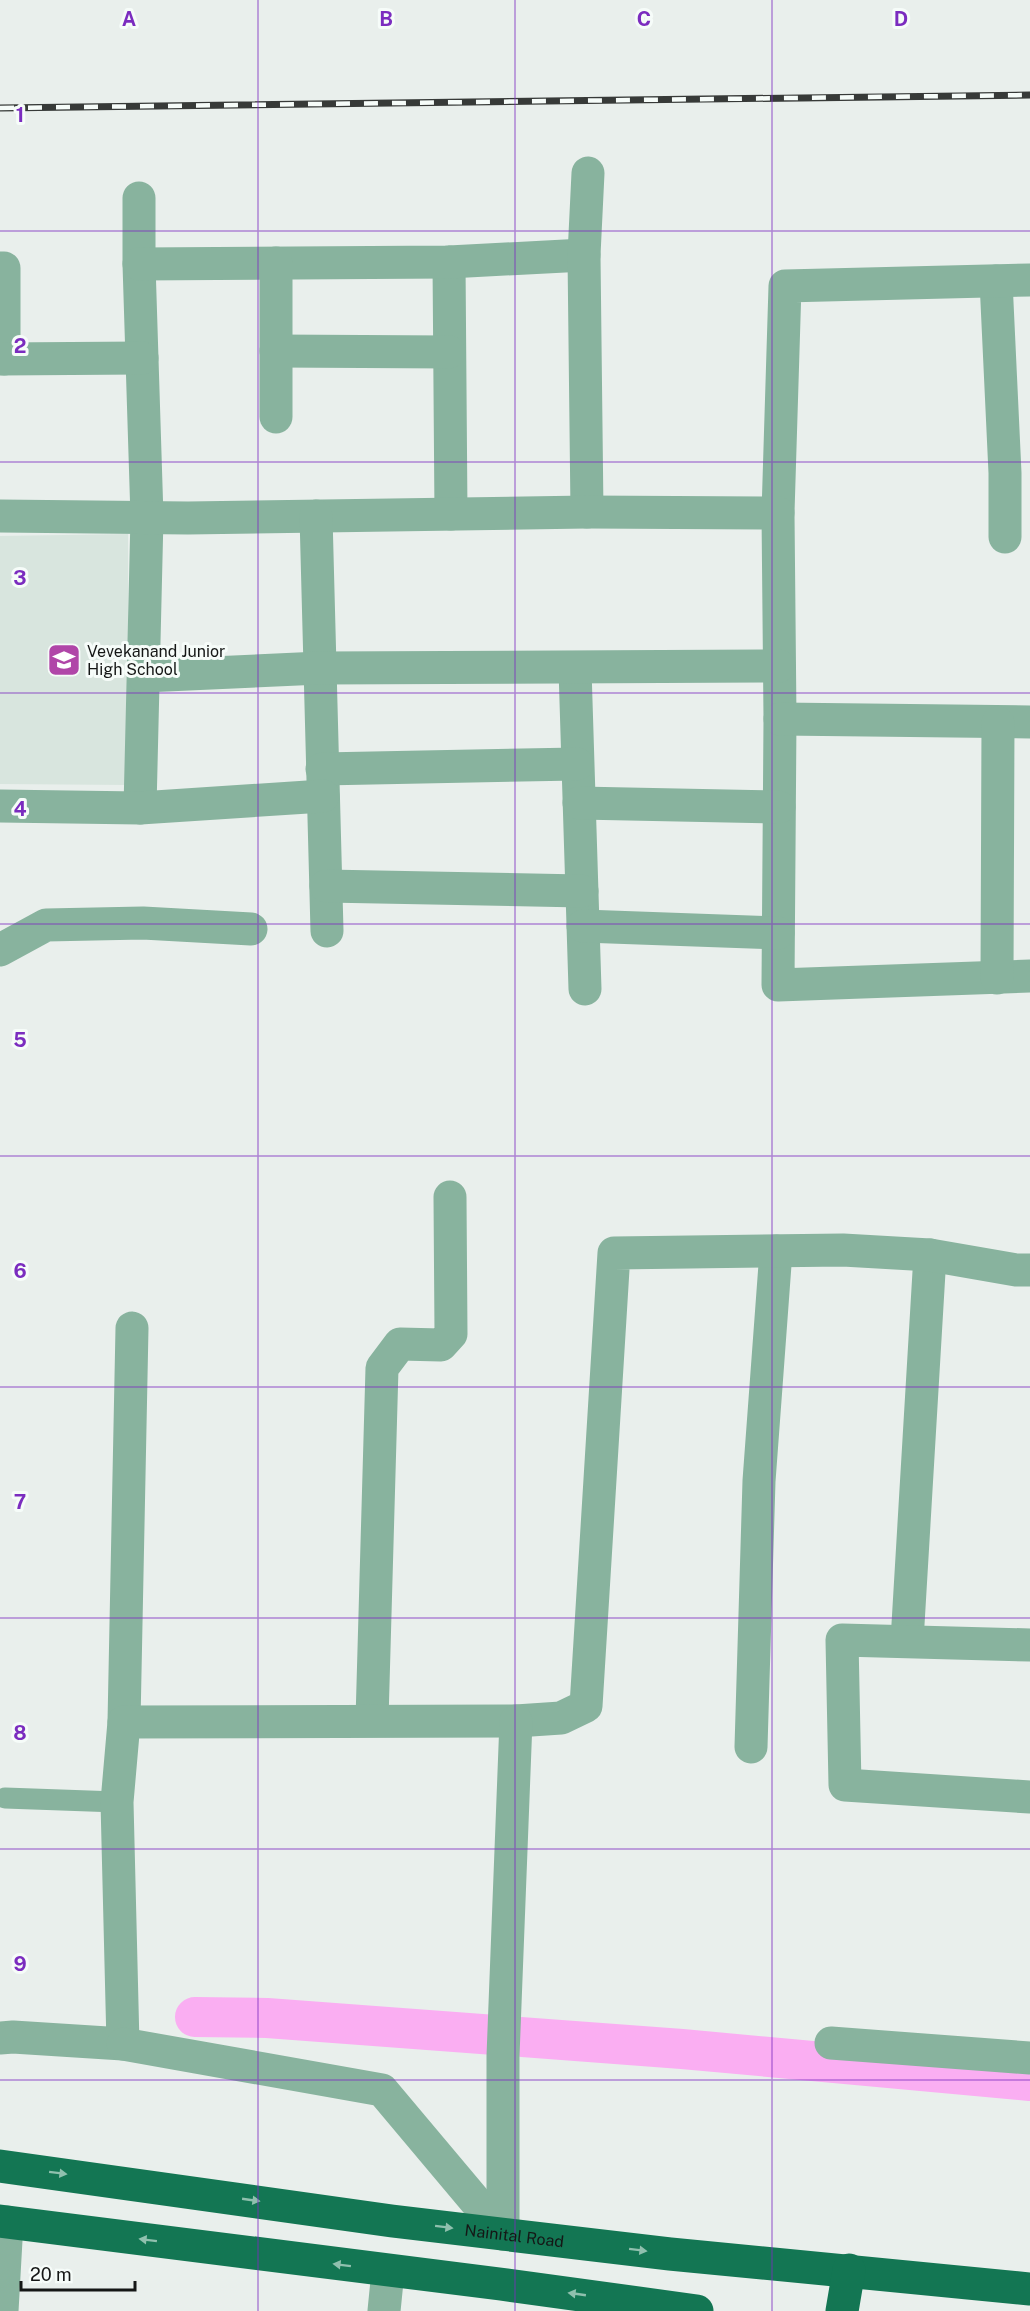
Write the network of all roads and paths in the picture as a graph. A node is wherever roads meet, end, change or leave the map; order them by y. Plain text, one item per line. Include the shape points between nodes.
1 (588, 173) dead end
2 (139, 198) dead end
3 (585, 255) junction
4 (449, 262) junction
5 (139, 264) junction
6 (276, 264) junction
7 (0, 268) edge
8 (1030, 280) edge
9 (996, 281) junction
10 (276, 351) junction
11 (449, 352) junction
12 (142, 358) junction
13 (2, 359) edge
14 (276, 417) dead end
15 (1017, 473) edge
16 (587, 512) junction
17 (778, 513) junction
18 (451, 514) junction
19 (0, 516) edge
20 (147, 516) junction
21 (316, 516) junction
22 (1005, 537) dead end
23 (779, 666) junction
24 (320, 668) junction
25 (574, 669) junction
26 (144, 676) junction
27 (780, 719) junction
28 (1030, 722) edge
29 (998, 723) junction
30 (577, 764) junction
31 (323, 783) junction
32 (579, 803) junction
33 (0, 806) edge
34 (779, 807) junction
35 (140, 808) junction
36 (326, 886) junction
37 (582, 891) junction
38 (583, 926) junction
39 (250, 929) dead end
40 (327, 931) dead end
41 (778, 933) junction
42 (0, 950) edge
43 (1030, 976) edge
44 (997, 978) junction
45 (585, 990) dead end
46 (450, 1197) dead end
47 (776, 1251) junction
48 (930, 1255) junction
49 (1030, 1270) edge
50 (132, 1328) dead end
51 (907, 1641) junction
52 (1030, 1646) edge
53 (372, 1720) junction
54 (516, 1721) junction
55 (124, 1722) junction
56 (751, 1747) dead end
57 (1030, 1797) edge
58 (4, 1798) dead end
59 (117, 1802) junction
60 (0, 2038) edge
61 (831, 2043) dead end
62 (123, 2044) junction
63 (1030, 2058) edge
64 (0, 2166) edge
65 (392, 2221) junction
66 (4, 2222) edge
67 (503, 2234) junction
68 (849, 2270) junction
69 (388, 2271) junction
70 (500, 2284) junction
71 (1030, 2289) edge
72 (2, 2311) edge
73 (384, 2311) edge
74 (697, 2311) edge
75 (842, 2311) edge

1 - 3 street
2 - 5 street
3 - 4 street
3 - 16 street
4 - 6 street
4 - 11 street
5 - 6 street
5 - 12 street
6 - 10 street
7 - 13 street via 4,268
8 - 9 street
9 - 15 street
9 - 17 street via 785,286
10 - 11 street
10 - 14 street
11 - 18 street
12 - 13 street
12 - 20 street
15 - 22 street
16 - 17 street
16 - 18 street
17 - 23 street
18 - 21 street
19 - 20 street
20 - 21 street
20 - 26 street
21 - 24 street
23 - 25 street
23 - 27 street
24 - 25 street
24 - 26 street
24 - 31 street
25 - 30 street
26 - 35 street
27 - 29 street
27 - 34 street
28 - 29 street
29 - 44 street
30 - 31 street
30 - 32 street
31 - 35 street
31 - 36 street
32 - 34 street
32 - 37 street
33 - 35 street
34 - 41 street
36 - 37 street
36 - 40 street
37 - 38 street
38 - 41 street
38 - 45 street
39 - 42 street via 143,923 46,925
41 - 44 street via 778,985
43 - 44 street
46 - 53 street via 451,1334 441,1345 400,1344 382,1368
47 - 48 street
47 - 54 street via 614,1252 586,1706 561,1718
47 - 56 street via 759,1481
48 - 49 street
48 - 51 street
50 - 55 street
51 - 52 street
51 - 57 street via 842,1640 845,1785
53 - 54 street
53 - 55 street
54 - 67 street via 503,2056
55 - 59 street
58 - 59 lane
59 - 62 street
60 - 62 street
61 - 63 street
62 - 67 street via 382,2090
64 -> 65 highway, Nainital Road
65 -> 67 highway, Nainital Road
65 - 69 highway
69 -> 66 highway
66 - 72 street
67 -> 68 highway, Nainital Road
67 - 70 highway
68 - 71 highway, Nainital Road
68 - 75 highway
69 - 70 highway
69 - 73 street
74 -> 70 highway

